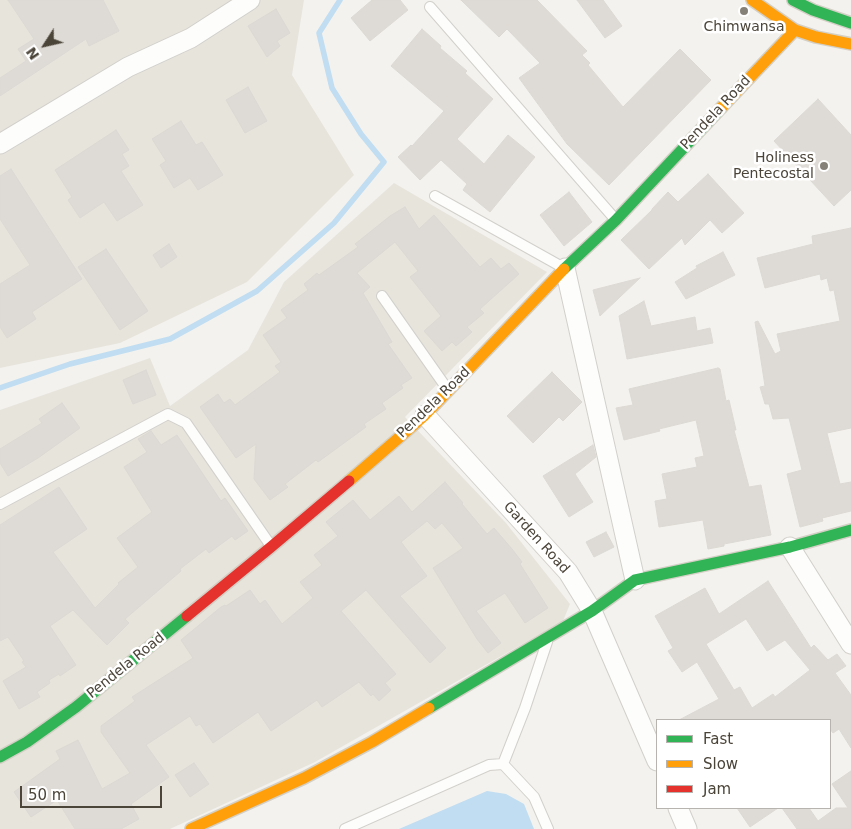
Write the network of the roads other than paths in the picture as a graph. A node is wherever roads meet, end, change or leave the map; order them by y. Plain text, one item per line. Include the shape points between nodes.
1 (250, 0) edge
2 (752, 0) edge
3 (793, 0) edge
4 (818, 5) edge
5 (430, 7) dead end
6 (851, 23) edge
7 (795, 30) junction
8 (851, 44) edge
9 (0, 144) edge
10 (435, 196) dead end
11 (616, 220) junction
12 (565, 268) junction
13 (382, 296) dead end
14 (448, 391) junction
15 (425, 415) junction
16 (0, 504) edge
17 (851, 530) edge
18 (271, 547) junction
19 (790, 548) junction
20 (635, 580) junction
21 (592, 611) junction
22 (550, 636) junction
23 (851, 644) edge
24 (0, 757) edge
25 (656, 759) edge
26 (503, 764) junction
27 (678, 809) edge
28 (191, 829) edge
29 (345, 829) edge
30 (548, 829) edge
31 (687, 829) edge

1 - 9 street via 191,38 128,67
2 - 7 street
3 - 4 street
4 - 6 street
4 - 7 street, Pendela Road
5 - 11 lane
7 - 8 street via 816,38
7 - 11 street, Pendela Road
10 - 12 lane
11 - 12 street, Pendela Road
12 - 14 street, Pendela Road
12 - 20 street
13 - 14 lane
14 - 15 street, Pendela Road
15 - 18 street, Pendela Road
15 - 21 street, Garden Road via 568,572
16 - 18 lane via 168,414 186,423
17 - 19 street
18 - 24 street, Pendela Road via 76,707
19 - 20 street
19 - 23 street
20 - 21 street
21 - 22 street
21 - 25 street, Garden Road
22 - 26 lane
22 - 28 street via 372,742 304,778
26 - 29 lane via 488,765
26 - 30 lane via 534,797
27 - 31 street

